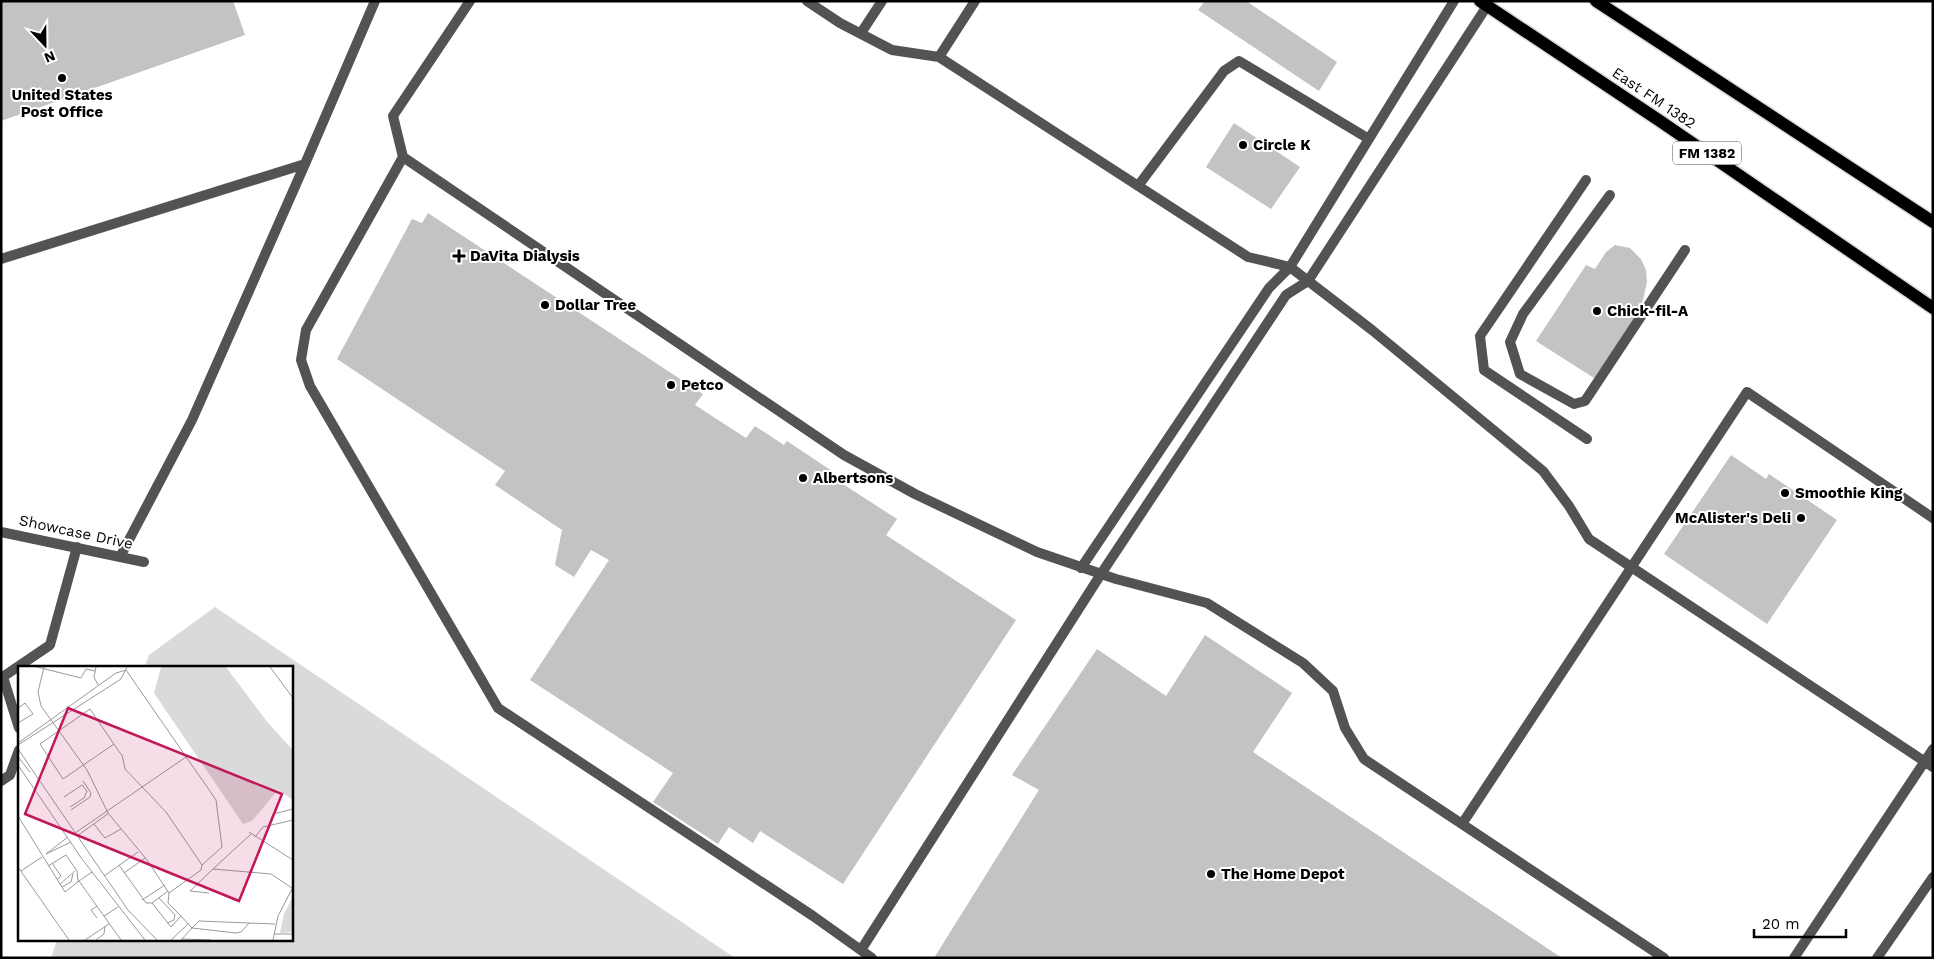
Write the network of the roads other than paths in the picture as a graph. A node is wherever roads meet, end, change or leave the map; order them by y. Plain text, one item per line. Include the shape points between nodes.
1 (375, 1) edge
2 (470, 1) edge
3 (806, 1) edge
4 (882, 1) edge
5 (975, 1) edge
6 (1454, 1) edge
7 (1596, 1) edge
8 (1485, 3) edge
9 (861, 33) junction
10 (939, 57) junction
11 (1369, 139) junction
12 (403, 157) junction
13 (305, 164) junction
14 (1586, 180) dead end
15 (1138, 186) junction
16 (1610, 195) dead end
17 (1933, 222) edge
18 (1685, 250) dead end
19 (1, 259) edge
20 (1290, 268) junction
21 (1308, 281) junction
22 (1893, 281) junction
23 (1933, 299) edge
24 (1933, 308) edge
25 (1587, 439) dead end
26 (1933, 518) edge
27 (1, 532) edge
28 (77, 547) junction
29 (120, 557) junction
30 (144, 562) dead end
31 (1631, 567) junction
32 (1081, 568) junction
33 (1101, 574) junction
34 (18, 666) edge
35 (18, 666) edge
36 (2, 677) edge
37 (18, 725) edge
38 (1933, 749) edge
39 (18, 753) edge
40 (1929, 764) edge
41 (1, 782) edge
42 (1462, 824) junction
43 (1933, 877) edge
44 (861, 950) junction
45 (872, 958) edge
46 (1664, 958) edge
47 (1794, 958) edge
48 (1877, 958) edge

1 - 13 lane
2 - 12 lane via 393,116
3 - 9 lane
4 - 9 lane
5 - 10 lane
6 - 11 lane
7 - 17 main road
8 - 21 lane
8 - 22 main road, East FM 1382 / FM 1382
9 - 10 lane via 892,50
10 - 15 lane
11 - 15 lane via 1239,61 1224,71
11 - 20 lane
12 - 32 lane via 844,455 915,494 1037,552
12 - 44 lane via 306,330 301,360 310,386 498,708
13 - 19 lane
13 - 29 lane via 192,420
14 - 25 lane via 1480,336 1484,370
15 - 20 lane via 1248,257
16 - 18 lane via 1523,314 1510,342 1520,374 1574,404 1585,401
20 - 21 lane
20 - 32 lane via 1269,288
21 - 31 lane via 1543,471 1589,539
21 - 33 lane via 1286,295
22 - 23 main road
22 - 24 main road, East FM 1382 / FM 1382
26 - 31 lane via 1747,392
27 - 28 lane, Showcase Drive
28 - 29 lane, Showcase Drive
28 - 34 lane via 50,645
29 - 30 lane, Showcase Drive
31 - 40 lane
31 - 42 lane
32 - 33 lane
33 - 42 lane via 1207,602 1303,663 1333,691 1345,728 1364,759
33 - 44 lane
35 - 36 lane
36 - 37 lane
38 - 40 lane
39 - 41 lane via 10,775
40 - 47 lane
42 - 46 lane
43 - 48 lane
44 - 45 lane

